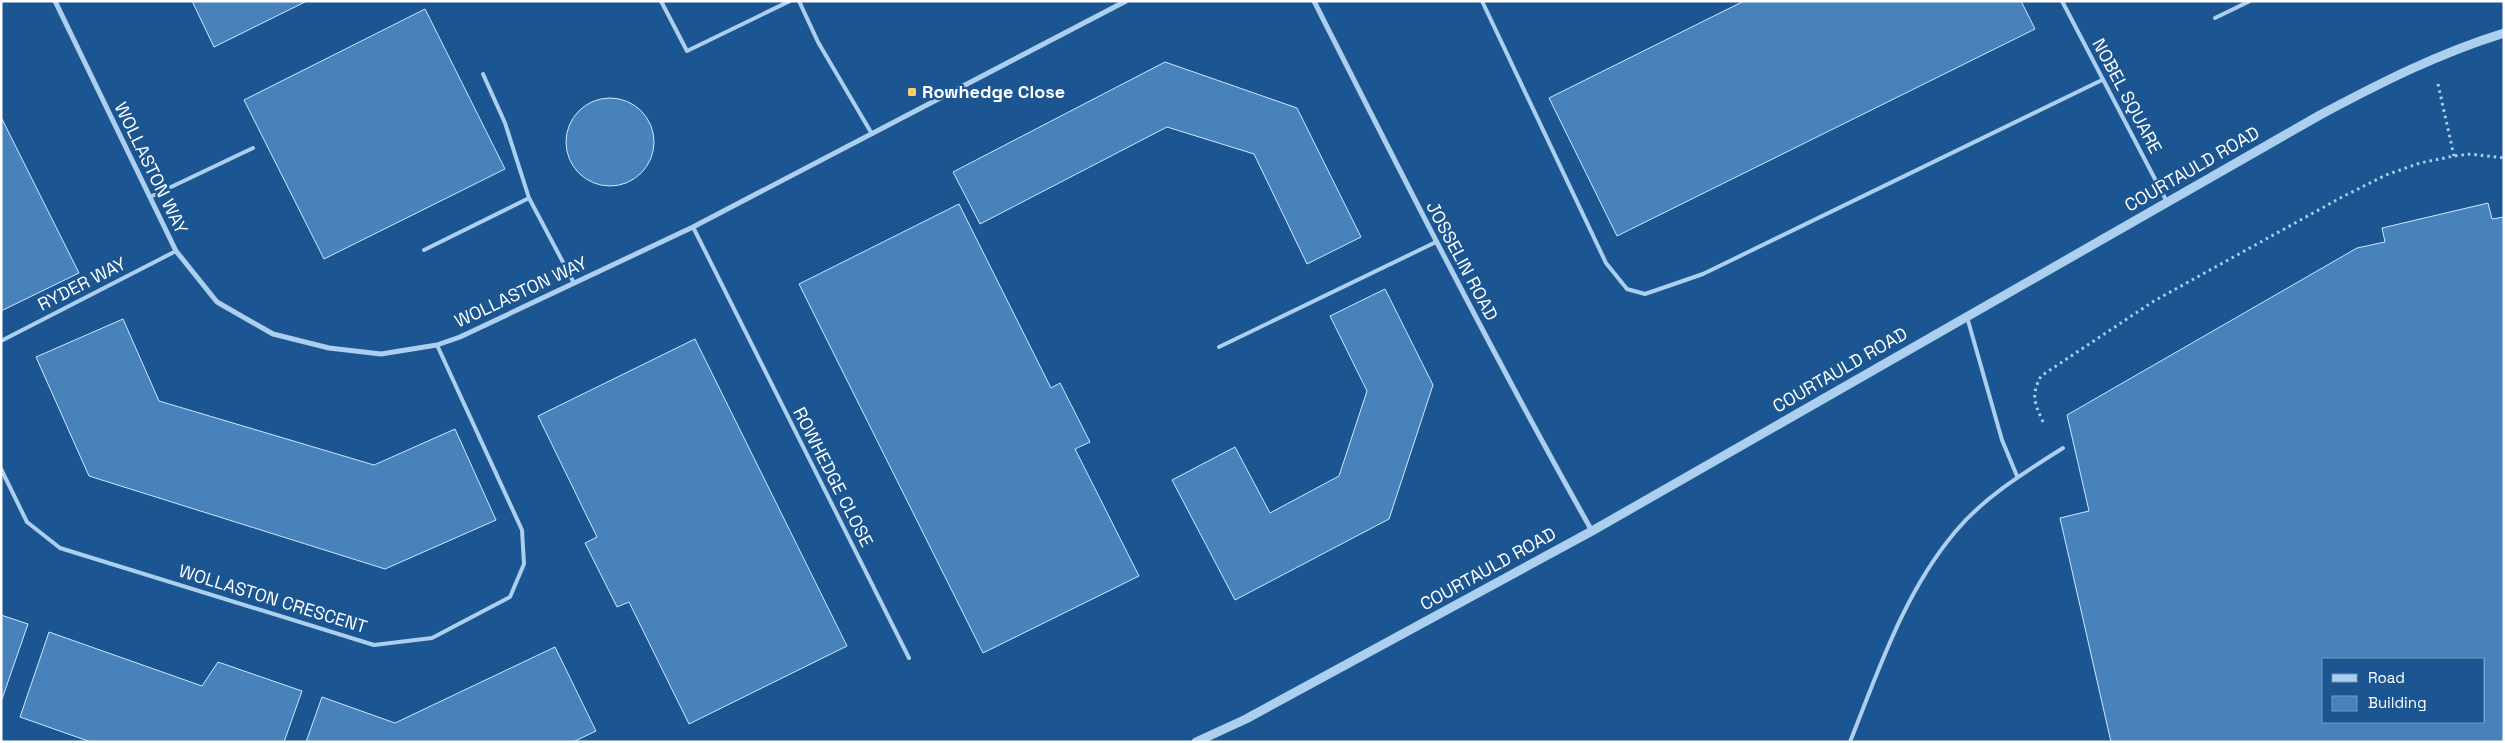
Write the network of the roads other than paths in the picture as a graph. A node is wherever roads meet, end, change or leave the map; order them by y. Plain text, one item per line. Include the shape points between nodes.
1 (54, 1) edge
2 (661, 1) edge
3 (790, 1) edge
4 (799, 1) edge
5 (1126, 1) edge
6 (1314, 1) edge
7 (1482, 1) edge
8 (2062, 1) edge
9 (2250, 1) edge
10 (2215, 18) dead end
11 (2504, 33) edge
12 (483, 74) dead end
13 (2102, 80) junction
14 (872, 134) junction
15 (253, 148) dead end
16 (150, 197) junction
17 (529, 198) junction
18 (2167, 202) junction
19 (693, 227) junction
20 (1436, 242) junction
21 (424, 250) dead end
22 (176, 251) junction
23 (574, 283) junction
24 (1967, 316) junction
25 (1, 341) edge
26 (437, 345) junction
27 (1219, 347) dead end
28 (2063, 448) dead end
29 (1, 469) edge
30 (2018, 476) junction
31 (1592, 530) junction
32 (909, 658) dead end
33 (1196, 742) edge
34 (1850, 742) edge

1 - 16 street, WOLLASTON WAY
2 - 3 lane via 687,51
4 - 14 lane via 818,42
5 - 14 street, WOLLASTON WAY
6 - 20 street, JOSSELIN ROAD
7 - 13 lane via 1606,263 1627,288 1645,294 1703,274
8 - 13 lane, NOBEL SQUARE
9 - 10 lane
11 - 18 street, COURTAULD ROAD via 2457,48 2392,77
12 - 17 lane via 505,123
13 - 18 lane, NOBEL SQUARE
14 - 19 street, WOLLASTON WAY
15 - 16 lane
16 - 22 street, WOLLASTON WAY
17 - 21 lane
17 - 23 lane
18 - 24 street, COURTAULD ROAD
19 - 23 street, WOLLASTON WAY
19 - 32 lane, ROWHEDGE CLOSE
20 - 27 lane
20 - 31 street, JOSSELIN ROAD
22 - 25 lane, RYDER WAY
22 - 26 street, WOLLASTON WAY via 218,302 273,334 329,348 381,354
23 - 26 street, WOLLASTON WAY
24 - 30 lane via 2002,440
24 - 31 street, COURTAULD ROAD
26 - 29 lane, WOLLASTON CRESCENT via 522,530 524,564 510,597 432,638 374,645 60,548 28,522
28 - 30 lane
30 - 34 lane via 1956,530 1927,569 1902,614
31 - 33 street, COURTAULD ROAD via 1246,719

